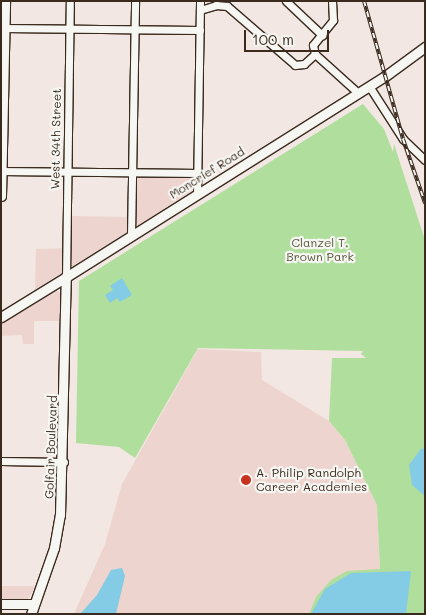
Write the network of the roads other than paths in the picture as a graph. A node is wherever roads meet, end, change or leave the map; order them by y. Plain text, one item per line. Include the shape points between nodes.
1 (5, 1) edge
2 (70, 1) edge
3 (135, 1) edge
4 (200, 1) edge
5 (286, 1) edge
6 (332, 1) edge
7 (200, 10) junction
8 (3, 28) edge
9 (70, 28) junction
10 (134, 29) junction
11 (200, 30) junction
12 (322, 35) junction
13 (425, 47) edge
14 (314, 54) junction
15 (369, 86) junction
16 (358, 93) junction
17 (425, 160) edge
18 (1, 171) edge
19 (67, 171) junction
20 (132, 172) junction
21 (197, 173) junction
22 (197, 194) junction
23 (1, 196) edge
24 (131, 236) junction
25 (66, 277) junction
26 (1, 317) edge
27 (1, 461) edge
28 (64, 462) junction
29 (1, 604) edge
30 (34, 604) junction
31 (30, 614) edge

1 - 8 main road
2 - 9 street, West 34th Street
3 - 10 street
4 - 7 street
5 - 12 street
6 - 12 street via 332,20
7 - 11 street
7 - 14 street via 216,5 227,6 295,65 304,64
8 - 9 street
8 - 18 main road
9 - 10 street
9 - 19 street, West 34th Street
10 - 11 street
10 - 20 street
11 - 21 street
12 - 14 street via 313,45
13 - 15 main road, Moncrief Road
14 - 16 street
15 - 16 main road, Moncrief Road
15 - 17 street via 403,139
16 - 22 main road, Moncrief Road
18 - 19 street
18 - 23 main road
19 - 20 street
19 - 25 street, West 34th Street
20 - 21 street
20 - 24 street
21 - 22 street
22 - 24 main road, Moncrief Road
24 - 25 main road, Moncrief Road
25 - 26 main road, Moncrief Road
25 - 28 main road, Golfair Boulevard
27 - 28 street
28 - 30 main road, Golfair Boulevard via 58,529
29 - 30 main road
30 - 31 main road, Golfair Boulevard

